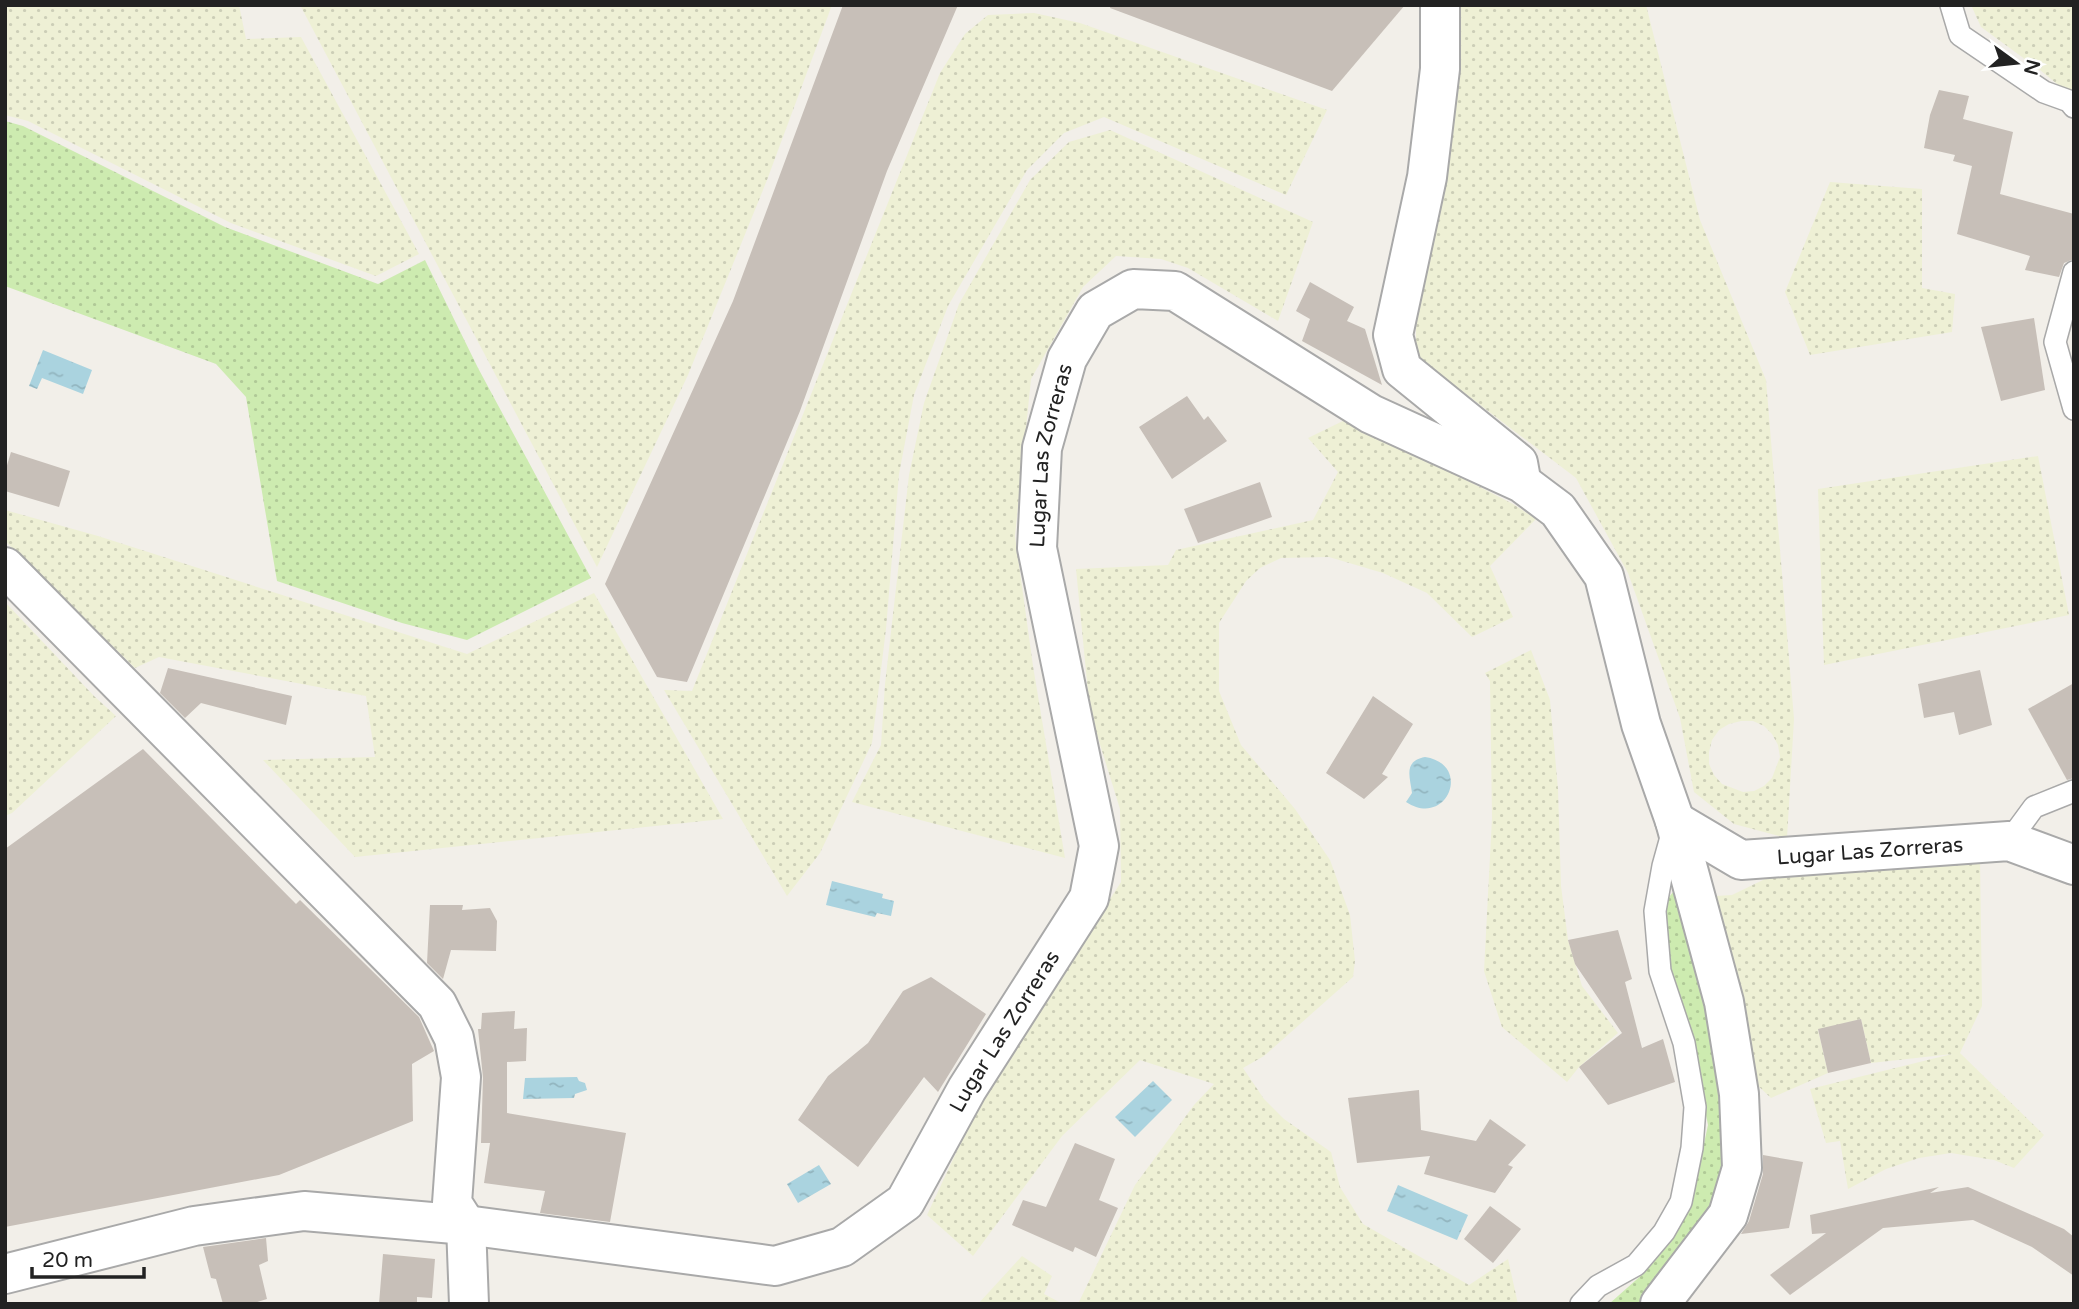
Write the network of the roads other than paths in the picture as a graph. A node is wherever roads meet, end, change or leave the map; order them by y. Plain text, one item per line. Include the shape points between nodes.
1 (1440, 5) edge
2 (1951, 5) edge
3 (2074, 107) edge
4 (2074, 272) edge
5 (2074, 409) edge
6 (1522, 483) junction
7 (5, 567) edge
8 (2074, 791) edge
9 (1675, 821) junction
10 (2009, 841) junction
11 (2074, 865) edge
12 (466, 1225) junction
13 (5, 1274) edge
14 (468, 1304) edge
15 (1581, 1304) edge
16 (1660, 1304) edge

1 - 6 street via 1440,69 1427,177 1393,335 1402,369 1518,463
2 - 3 lane via 1960,35
4 - 5 lane via 2055,342
6 - 9 street via 1558,510 1604,576 1641,724
6 - 12 street, Lugar Las Zorreras via 1371,414 1175,291 1133,289 1095,311 1067,359 1042,447 1037,548 1099,846 1089,898 967,1089 905,1202 842,1247 775,1266
7 - 12 street via 437,1004 454,1038 461,1077 452,1203
8 - 10 lane via 2035,807
9 - 10 street, Lugar Las Zorreras via 1741,860
9 - 15 lane via 1655,911 1660,971 1684,1043 1695,1107 1692,1148 1681,1202 1664,1232 1636,1265 1598,1286
9 - 16 street via 1724,1002 1739,1094 1742,1168 1728,1215
10 - 11 street, Lugar Las Zorreras
12 - 13 street, Lugar Las Zorreras via 304,1210 194,1226
12 - 14 street

